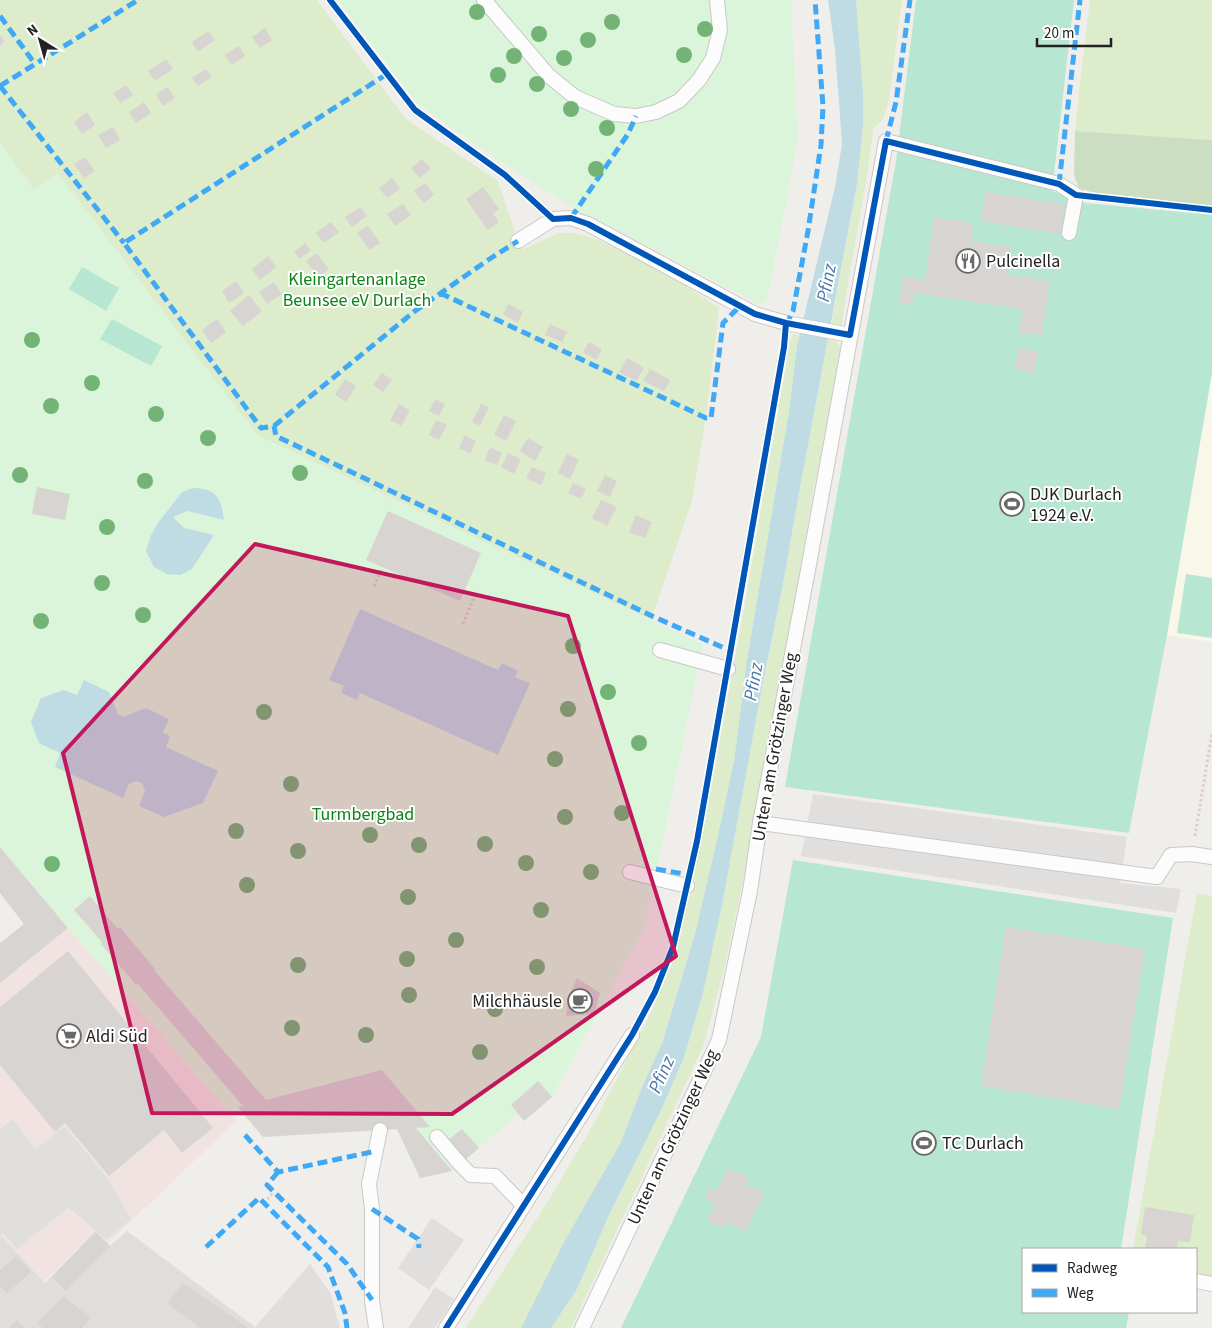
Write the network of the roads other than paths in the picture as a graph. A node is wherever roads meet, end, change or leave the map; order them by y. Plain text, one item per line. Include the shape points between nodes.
1 (484, 0) edge
2 (717, 0) edge
3 (1069, 233) dead end
4 (518, 241) dead end
5 (850, 335) junction
6 (660, 650) dead end
7 (728, 669) dead end
8 (760, 823) junction
9 (1212, 857) edge
10 (630, 872) dead end
11 (687, 886) dead end
12 (632, 1035) dead end
13 (380, 1130) dead end
14 (437, 1137) dead end
15 (524, 1206) junction
16 (1197, 1281) edge
17 (1212, 1284) edge
18 (376, 1328) edge
19 (446, 1328) edge
20 (582, 1328) edge

1 - 2 lane via 549,76 575,97 614,114 636,116 656,112 679,100 699,80 713,58 720,30
3 - 5 lane, Unten am Grötzinger Weg via 1076,195 1059,184 886,141
4 - 5 lane via 553,219 571,218 588,224 755,314 786,324
5 - 8 lane, Unten am Grötzinger Weg
6 - 7 lane
8 - 9 lane via 1157,877 1170,855
8 - 20 lane, Unten am Grötzinger Weg via 750,891 719,1040
10 - 11 lane
12 - 15 lane
13 - 18 lane via 369,1184 372,1300
14 - 15 lane via 471,1175 495,1176
15 - 19 lane
16 - 17 lane

